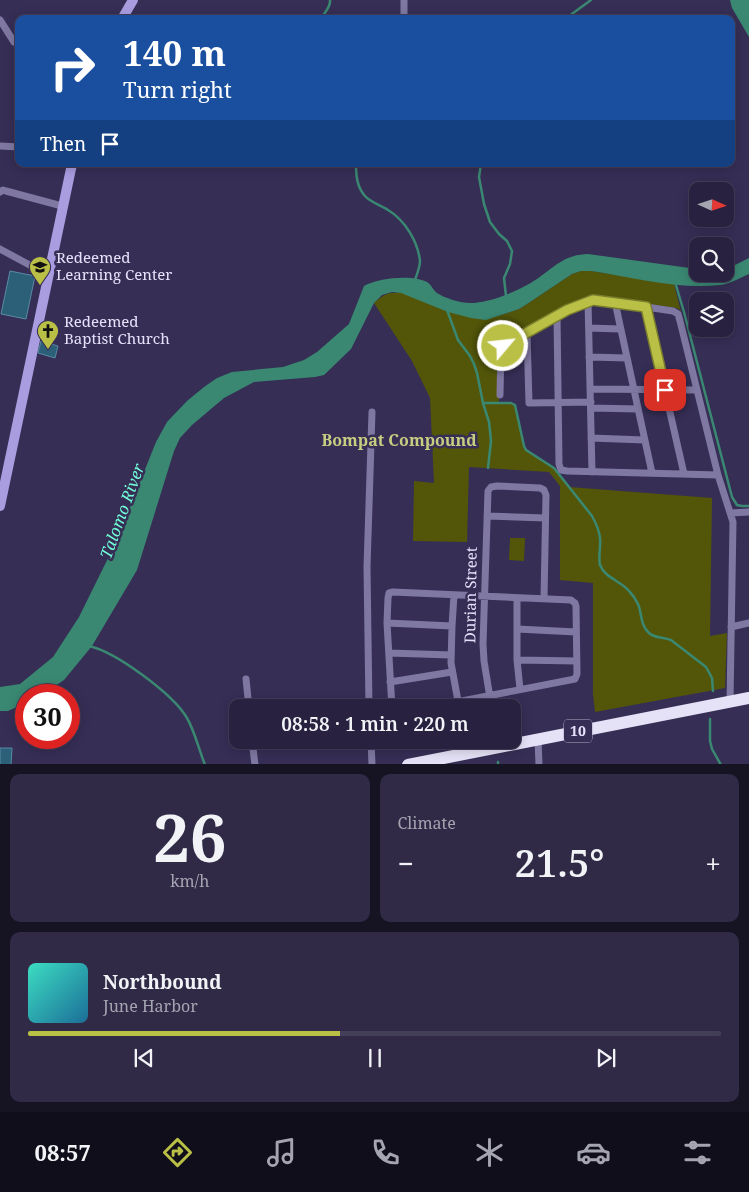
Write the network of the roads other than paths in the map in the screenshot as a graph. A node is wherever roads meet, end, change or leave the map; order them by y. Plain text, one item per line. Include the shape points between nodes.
1 (133, 0) edge
2 (404, 0) edge
3 (124, 15) edge
4 (404, 15) edge
5 (0, 20) edge
6 (15, 43) edge
7 (0, 146) edge
8 (15, 148) edge
9 (71, 167) edge
10 (0, 192) edge
11 (62, 206) junction
12 (0, 249) edge
13 (48, 275) junction
14 (588, 301) junction
15 (615, 302) junction
16 (646, 307) junction
17 (558, 316) junction
18 (589, 328) junction
19 (620, 330) junction
20 (527, 333) junction
21 (590, 357) junction
22 (627, 358) junction
23 (590, 389) junction
24 (633, 389) junction
25 (665, 390) junction
26 (698, 390) junction
27 (500, 395) dead end
28 (558, 403) junction
29 (591, 405) junction
30 (638, 409) junction
31 (372, 412) dead end
32 (592, 438) junction
33 (644, 440) junction
34 (592, 472) junction
35 (652, 473) junction
36 (684, 474) junction
37 (718, 475) junction
38 (0, 506) edge
39 (749, 512) edge
40 (731, 513) junction
41 (487, 516) junction
42 (545, 518) junction
43 (454, 595) junction
44 (484, 596) junction
45 (517, 598) junction
46 (544, 599) junction
47 (387, 623) junction
48 (749, 623) edge
49 (452, 626) junction
50 (731, 626) junction
51 (516, 629) junction
52 (576, 632) junction
53 (389, 653) junction
54 (451, 655) junction
55 (517, 660) junction
56 (577, 661) junction
57 (452, 672) junction
58 (246, 679) dead end
59 (390, 682) junction
60 (520, 689) junction
61 (489, 695) junction
62 (749, 698) edge
63 (248, 699) edge
64 (369, 699) edge
65 (391, 699) edge
66 (458, 699) edge
67 (468, 699) edge
68 (490, 699) edge
69 (730, 702) junction
70 (538, 739) junction
71 (521, 741) edge
72 (253, 749) edge
73 (371, 749) edge
74 (473, 749) edge
75 (255, 764) edge
76 (372, 764) edge
77 (408, 764) edge
78 (539, 764) edge

1 - 3 street
2 - 4 street
5 - 6 street
7 - 8 street
9 - 11 street
10 - 11 street via 3,190
11 - 13 street
12 - 13 street
13 - 38 street
14 - 15 street
14 - 17 street
14 - 18 street
15 - 16 street
15 - 19 street
16 - 25 street
16 - 26 street via 678,314
17 - 20 street
17 - 28 street
18 - 19 street
18 - 21 street
19 - 22 street
20 - 27 street via 500,348
20 - 28 street via 529,403
21 - 22 street
21 - 23 street
22 - 24 street
23 - 24 street
23 - 29 street
24 - 25 street
24 - 30 street
25 - 26 street
25 - 36 street
26 - 37 street
28 - 29 street
28 - 34 street via 561,470
29 - 30 street
29 - 32 street
30 - 33 street
31 - 64 street via 367,567
32 - 33 street
32 - 34 street
33 - 35 street
34 - 35 street
35 - 36 street
36 - 37 street
37 - 40 street
39 - 40 street
40 - 50 street via 734,529
41 - 42 street
41 - 42 street, Durian Street via 488,492 497,486 544,490
41 - 44 street, Durian Street
42 - 46 street
43 - 44 street
43 - 47 street via 389,593
43 - 49 street
44 - 45 street
44 - 61 street, Durian Street via 484,660
45 - 46 street
45 - 51 street
46 - 52 street via 575,603
47 - 49 street
47 - 53 street
48 - 50 street
49 - 54 street
50 - 69 street
51 - 52 street
51 - 55 street
52 - 56 street
53 - 54 street
53 - 59 street
54 - 57 street
55 - 56 street
55 - 60 street
56 - 60 street via 578,674 574,680
57 - 59 street
57 - 66 street
58 - 63 street
59 - 65 street
60 - 61 street
61 - 67 street
61 - 68 street, Durian Street
62 - 69 highway, 10
69 - 70 highway, 10
70 - 71 highway, 10
70 - 78 street
72 - 75 street
73 - 76 street
74 - 77 highway, 10

